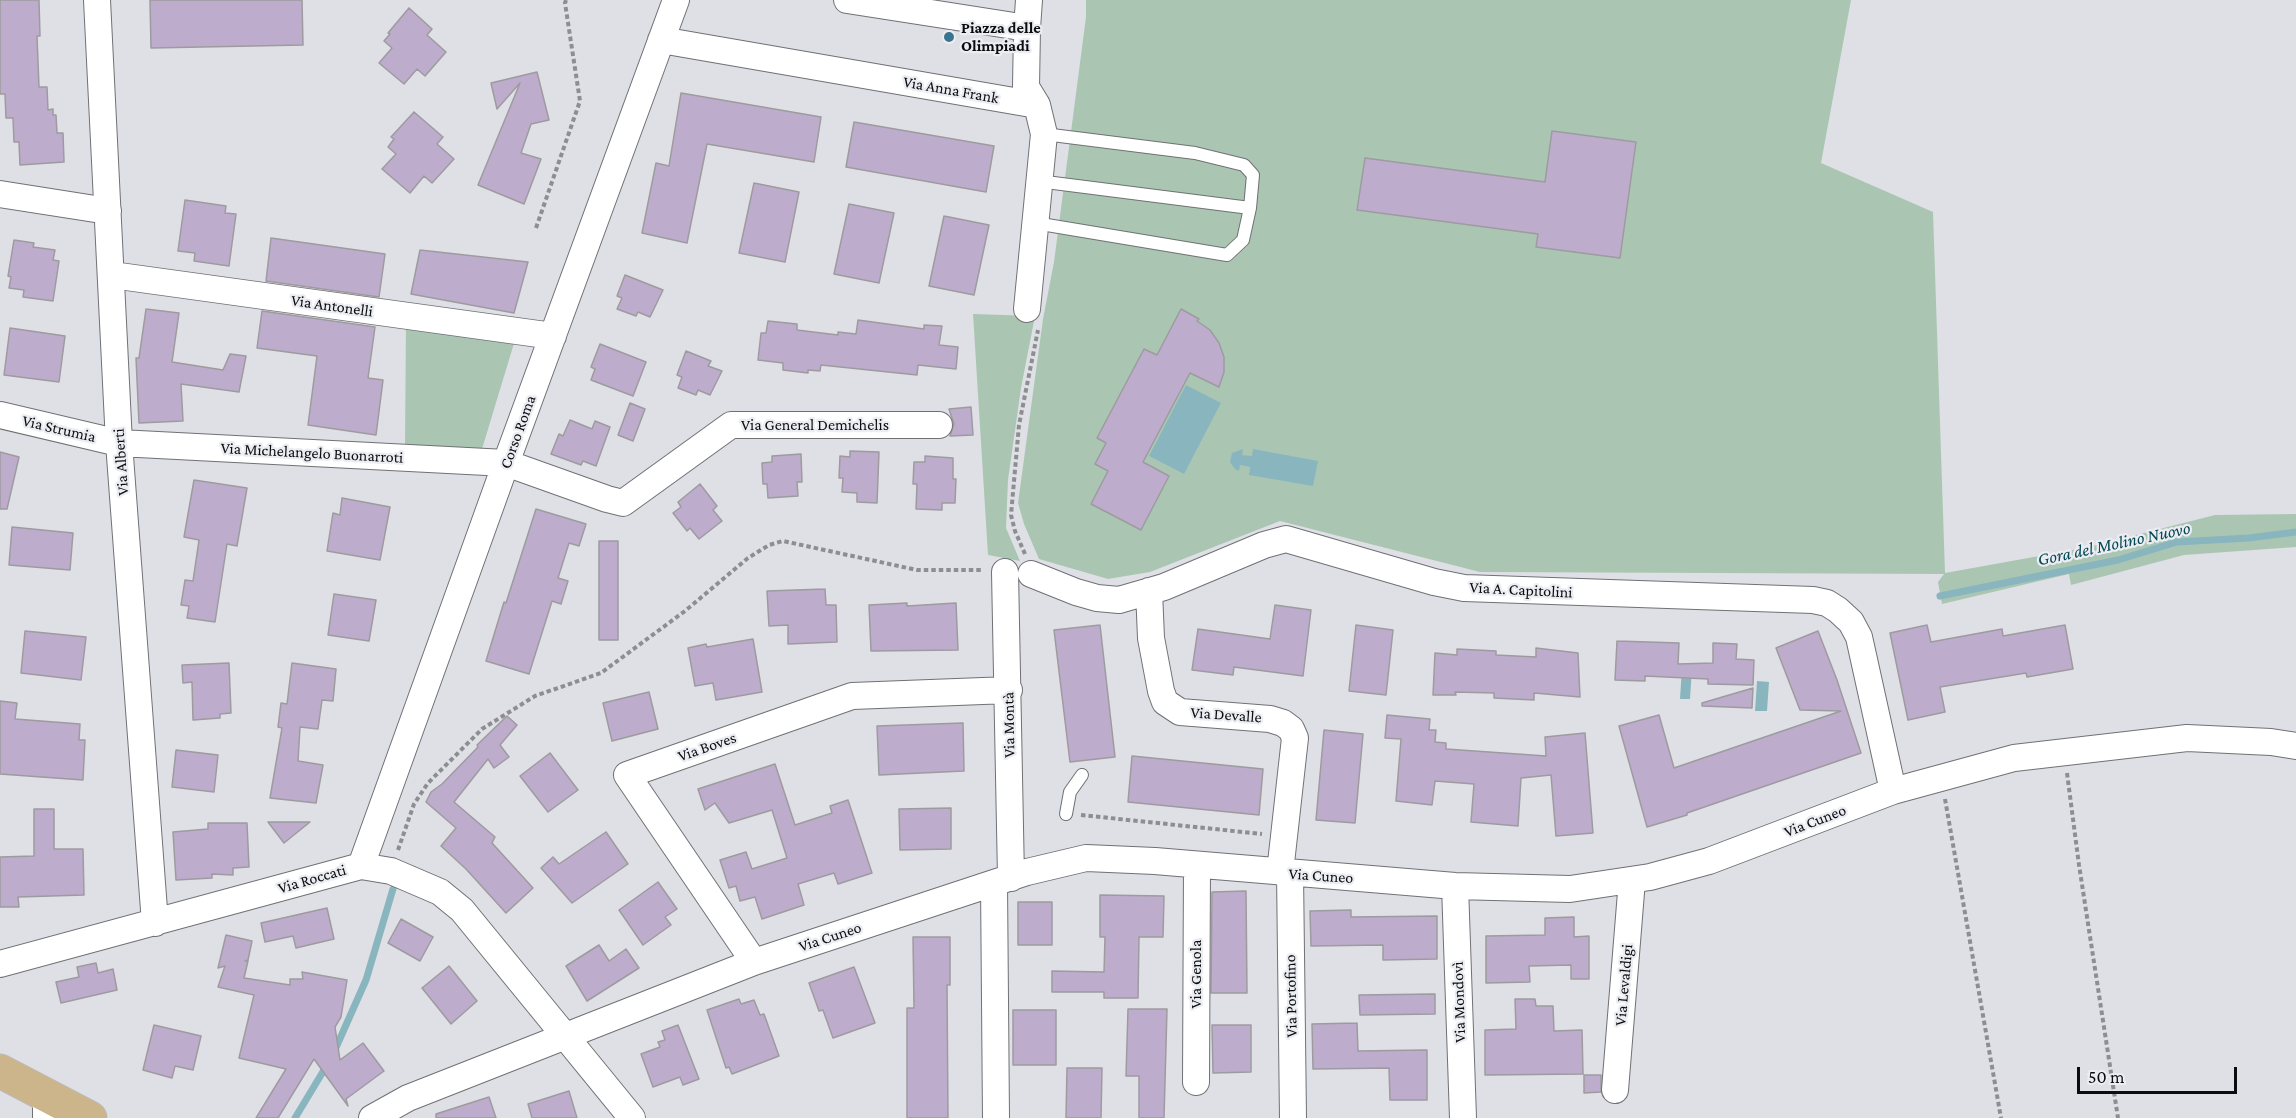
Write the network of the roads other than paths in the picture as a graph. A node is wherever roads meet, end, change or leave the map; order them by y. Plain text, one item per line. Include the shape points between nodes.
1 (97, 0) edge
2 (676, 0) edge
3 (847, 0) edge
4 (1029, 0) edge
5 (1027, 28) junction
6 (662, 40) junction
7 (1037, 105) junction
8 (1044, 134) junction
9 (1038, 181) junction
10 (0, 194) edge
11 (1250, 208) junction
12 (108, 211) junction
13 (1035, 223) junction
14 (112, 275) junction
15 (1033, 317) road end
16 (553, 336) junction
17 (0, 416) edge
18 (939, 425) dead end
19 (119, 443) junction
20 (506, 463) junction
21 (1022, 569) joint
22 (1149, 591) junction
23 (1008, 690) junction
24 (2296, 746) edge
25 (1082, 775) dead end
26 (1893, 791) junction
27 (1066, 814) road end
28 (1197, 865) junction
29 (361, 866) junction
30 (1285, 873) junction
31 (1003, 880) junction
32 (1632, 880) junction
33 (1455, 886) junction
34 (155, 923) junction
35 (754, 962) junction
36 (0, 964) edge
37 (564, 1035) junction
38 (0, 1071) edge
39 (1196, 1083) dead end
40 (1616, 1090) dead end
41 (66, 1112) edge
42 (372, 1118) edge
43 (632, 1118) edge
44 (996, 1118) edge
45 (1293, 1118) edge
46 (1463, 1118) edge

1 - 12 street, Via Alberti
2 - 6 street, Corso Roma
3 - 5 street
4 - 5 street
5 - 7 street via 1026,87
6 - 7 street, Via Anna Frank
6 - 16 street, Corso Roma
7 - 8 street
8 - 9 street
8 - 11 lane via 1195,153 1244,165 1253,176
9 - 11 lane
9 - 13 street
10 - 12 street
11 - 13 lane via 1243,240 1227,255
12 - 14 street, Via Alberti
13 - 15 street
14 - 16 street, Via Antonelli
14 - 19 street, Via Alberti
16 - 20 street, Corso Roma
17 - 19 street, Via Strumia
18 - 20 street, Via General Demichelis via 732,425 623,502
19 - 20 street, Via Michelangelo Buonarroti
19 - 34 street, Via Alberti
20 - 29 street, Corso Roma
21 - 22 street, Via A. Capitolini via 1097,598 1119,600
21 - 23 street, Via Montà
22 - 26 street, Via A. Capitolini via 1287,539 1464,588 1827,603 1851,622 1859,637
22 - 30 street, Via Devalle via 1151,638 1165,702 1180,712 1270,719 1291,729 1295,738 1284,836
23 - 31 street, Via Montà
23 - 35 street, Via Boves via 852,696 627,775
24 - 26 street, Via Cuneo via 2187,738 2066,751 2014,758
25 - 27 lane via 1070,792
26 - 32 street, Via Cuneo via 1709,861
28 - 30 street, Via Cuneo
28 - 31 street, Via Cuneo via 1086,858
28 - 39 street, Via Genola
29 - 34 street, Via Roccati
29 - 37 street, Via Roccati via 391,871 440,892 462,910
30 - 33 street, Via Cuneo
30 - 45 street, Via Portofino
31 - 35 street, Via Cuneo
31 - 44 street, Via Montà
32 - 33 street, Via Cuneo via 1570,889
32 - 40 street, Via Levaldigi
33 - 46 street, Via Mondovì
34 - 36 street, Via Roccati
35 - 37 street, Via Cuneo
37 - 42 street, Via Cuneo via 408,1098
37 - 43 street, Via Roccati
38 - 41 main road

